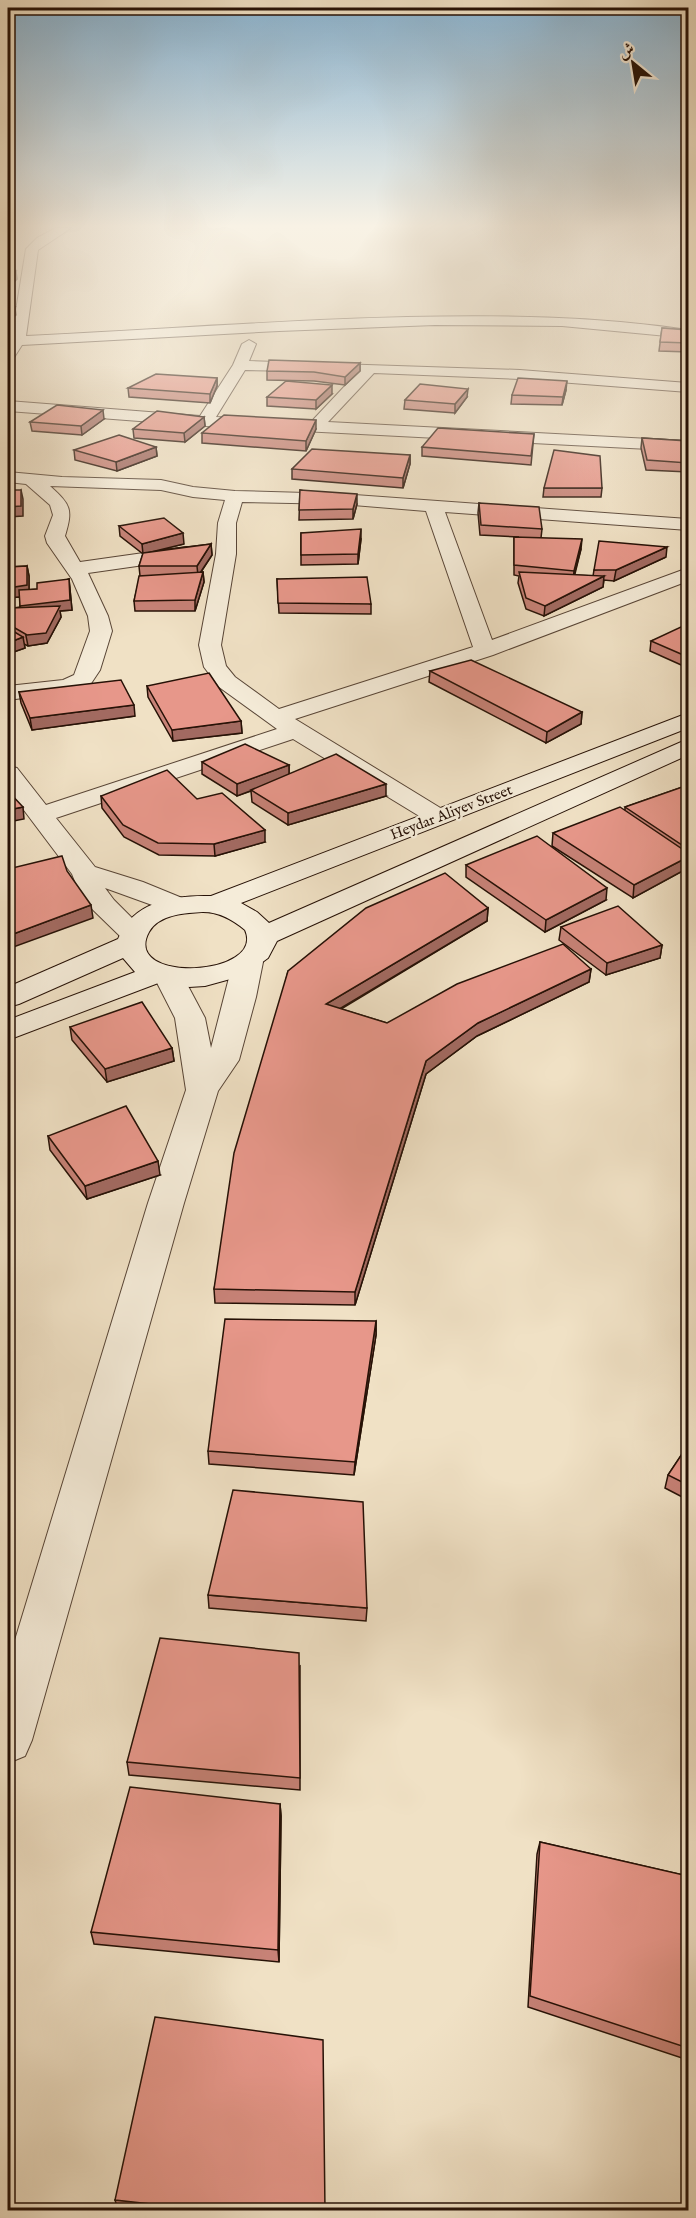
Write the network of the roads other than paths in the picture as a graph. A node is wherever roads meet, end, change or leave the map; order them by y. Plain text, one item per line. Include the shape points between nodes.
1 (19, 332) edge
2 (191, 332) edge
3 (254, 332) edge
4 (668, 332) edge
5 (688, 334) edge
6 (18, 341) junction
7 (8, 356) edge
8 (240, 365) junction
9 (370, 368) junction
10 (688, 387) edge
11 (8, 406) edge
12 (26, 408) junction
13 (205, 421) junction
14 (8, 423) edge
15 (315, 427) junction
16 (688, 446) edge
17 (8, 477) edge
18 (31, 479) junction
19 (235, 496) junction
20 (434, 507) junction
21 (688, 524) edge
22 (226, 548) junction
23 (75, 569) junction
24 (688, 574) edge
25 (485, 650) junction
26 (8, 693) edge
27 (688, 720) edge
28 (286, 724) junction
29 (688, 746) edge
30 (8, 774) edge
31 (40, 815) junction
32 (438, 817) junction
33 (78, 864) junction
34 (44, 865) edge
35 (214, 904) junction
36 (177, 906) junction
37 (132, 938) junction
38 (254, 949) junction
39 (163, 974) junction
40 (8, 998) edge
41 (8, 1031) edge
42 (202, 1090) junction
43 (8, 1740) edge

1 - 6 street
2 - 6 street
3 - 8 street
4 - 5 street
6 - 7 street
8 - 9 street
8 - 13 street
9 - 10 street via 565,376
9 - 15 street
11 - 12 street
12 - 13 street
12 - 14 street
13 - 15 street
15 - 16 street
17 - 18 street
18 - 19 street via 161,485
18 - 23 street via 58,503 62,514 55,536
19 - 20 street
19 - 22 street via 227,523
20 - 21 street
20 - 25 street
22 - 23 street
22 - 28 street via 211,656 227,682
23 - 26 street via 91,598 101,631 89,670 82,680 68,686
24 - 25 street
25 - 28 street
27 - 32 street, Heydar Aliyev Street
28 - 31 street
28 - 32 street
29 - 38 street, Heydar Aliyev Street
30 - 31 street
31 - 33 street
32 - 35 street, Heydar Aliyev Street
33 - 34 street
33 - 36 street
33 - 37 street via 90,890
35 - 36 street
35 - 38 street via 248,916 259,928
36 - 37 street via 146,919
37 - 39 street via 137,959
37 - 40 street
38 - 39 street via 231,970 211,976
38 - 42 street via 223,1060
39 - 41 street
39 - 42 street via 190,1018
42 - 43 street

